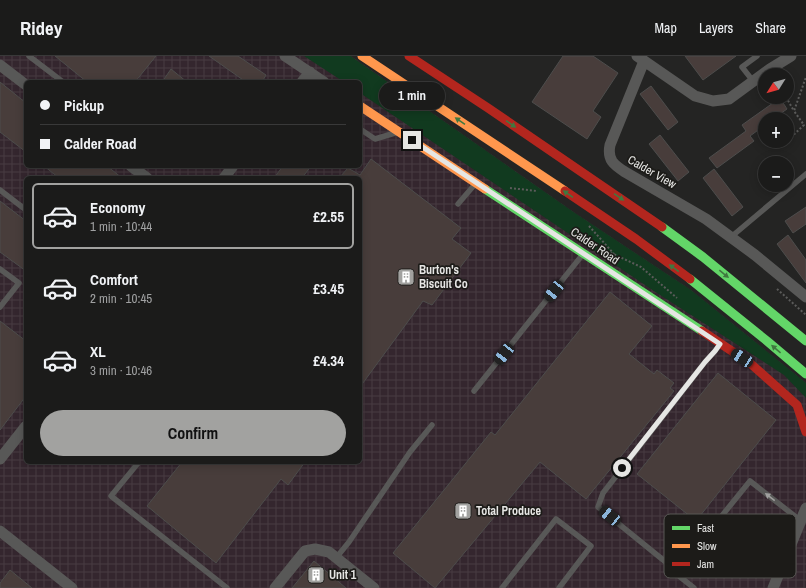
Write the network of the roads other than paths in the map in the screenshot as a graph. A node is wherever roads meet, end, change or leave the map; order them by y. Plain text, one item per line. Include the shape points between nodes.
1 (29, 56) edge
2 (285, 56) edge
3 (362, 56) edge
4 (409, 56) edge
5 (757, 56) edge
6 (791, 56) edge
7 (641, 58) edge
8 (0, 65) edge
9 (310, 72) junction
10 (60, 80) edge
11 (304, 80) edge
12 (321, 80) edge
13 (753, 81) junction
14 (24, 83) edge
15 (362, 107) edge
16 (362, 130) edge
17 (399, 132) junction
18 (134, 168) edge
19 (806, 174) edge
20 (144, 176) edge
21 (476, 183) junction
22 (0, 190) edge
23 (458, 204) dead end
24 (24, 208) edge
25 (731, 237) junction
26 (583, 254) junction
27 (0, 268) edge
28 (806, 296) edge
29 (0, 308) edge
30 (806, 340) edge
31 (720, 344) junction
32 (806, 374) edge
33 (474, 391) dead end
34 (432, 425) dead end
35 (24, 429) edge
36 (806, 432) edge
37 (0, 459) edge
38 (137, 464) edge
39 (806, 508) edge
40 (724, 514) edge
41 (792, 514) edge
42 (796, 517) edge
43 (801, 521) junction
44 (0, 531) edge
45 (796, 533) edge
46 (336, 558) junction
47 (664, 561) edge
48 (682, 578) edge
49 (777, 578) edge
50 (72, 588) edge
51 (227, 588) edge
52 (275, 588) edge
53 (374, 588) edge
54 (502, 588) edge
55 (559, 588) edge
56 (694, 588) edge
57 (773, 588) edge

1 - 10 lane
2 - 9 street
32 -> 3 main road via 686,276 636,239
4 -> 30 main road via 656,222
5 - 13 lane via 742,67
6 - 13 street
7 - 13 street via 695,96 713,101 729,99
7 - 25 street, Calder View via 610,145 610,159 617,167 706,219
8 - 14 street
9 - 11 street
9 - 12 street
15 - 17 main road, Calder Road
16 - 17 lane via 375,139
17 - 21 main road, Calder Road
18 - 20 street
19 - 25 lane
21 - 23 lane
21 - 26 main road, Calder Road
22 - 24 lane
25 - 28 street, Calder View
26 - 31 main road, Calder Road
26 - 33 lane
27 - 29 lane via 19,283
31 - 36 main road, Calder Road via 752,364 797,405
31 - 47 lane via 603,493 598,507
34 - 46 lane via 410,452
35 - 37 street
38 - 51 lane via 111,496
39 - 43 street
41 -> 40 lane via 750,482
43 -> 42 lane
43 - 45 street
44 - 50 street
46 - 52 street via 329,552 315,549 305,551
46 - 53 street
48 - 56 lane
49 - 57 street
54 - 55 lane via 556,519 591,546

